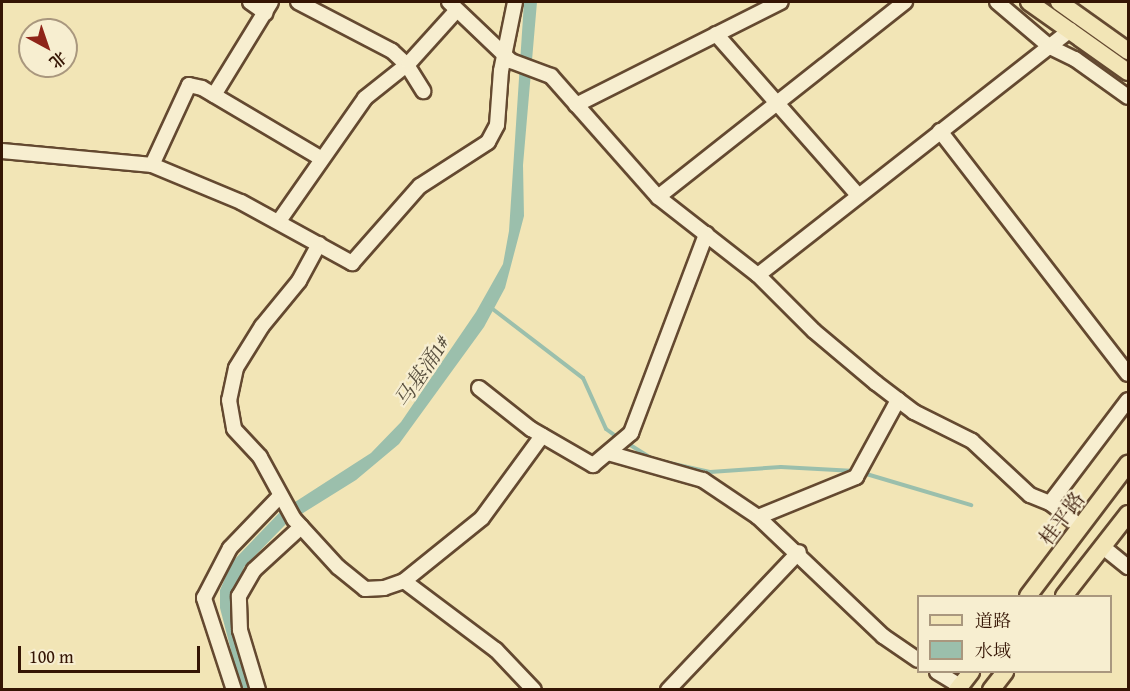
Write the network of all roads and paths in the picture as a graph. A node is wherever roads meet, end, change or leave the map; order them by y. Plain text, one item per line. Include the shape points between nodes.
1 (250, 2) edge
2 (298, 2) edge
3 (515, 2) edge
4 (780, 2) edge
5 (905, 2) edge
6 (997, 2) edge
7 (1029, 2) edge
8 (1059, 2) edge
9 (453, 6) edge
10 (268, 7) edge
11 (1070, 30) junction
12 (716, 34) junction
13 (1050, 47) junction
14 (1128, 51) edge
15 (508, 58) junction
16 (406, 64) junction
17 (1128, 72) edge
18 (423, 91) dead end
19 (214, 95) junction
20 (1128, 97) edge
21 (776, 103) junction
22 (576, 105) junction
23 (940, 131) junction
24 (2, 151) edge
25 (322, 159) junction
26 (152, 165) junction
27 (858, 195) junction
28 (658, 197) junction
29 (279, 221) junction
30 (706, 234) junction
31 (319, 244) junction
32 (758, 275) junction
33 (1128, 374) edge
34 (479, 388) dead end
35 (898, 400) junction
36 (1128, 400) edge
37 (542, 436) junction
38 (608, 453) junction
39 (1128, 464) edge
40 (281, 499) junction
41 (1050, 503) junction
42 (1128, 514) edge
43 (758, 517) junction
44 (297, 523) junction
45 (1081, 527) junction
46 (1103, 546) junction
47 (799, 552) junction
48 (1128, 567) edge
49 (404, 581) junction
50 (1030, 595) edge
51 (1066, 595) edge
52 (917, 659) edge
53 (938, 673) edge
54 (970, 673) edge
55 (1004, 673) edge
56 (958, 688) edge
57 (234, 690) edge
58 (258, 690) edge
59 (534, 690) edge
60 (668, 690) edge
61 (990, 690) edge

1 - 10 street
2 - 16 street via 392,51
3 - 15 street
4 - 12 street
5 - 21 street
6 - 13 street
7 - 11 main road
8 - 14 main road
9 - 15 street
9 - 16 street
10 - 19 street
11 - 13 street
11 - 17 main road
12 - 21 street
12 - 22 street
13 - 20 street via 1075,59
13 - 23 street
15 - 22 street via 551,76
15 - 31 street via 501,71 497,124 488,142 420,186 352,262
16 - 18 street
16 - 25 street via 365,98
19 - 25 street
19 - 26 street via 189,85
21 - 27 street
21 - 28 street
22 - 28 street
23 - 27 street
23 - 33 street
24 - 26 street
25 - 29 street
26 - 29 street
27 - 32 street
28 - 30 street
29 - 31 street
30 - 32 street
30 - 38 street via 631,433
31 - 40 street via 299,280 262,326 236,368 229,400 234,429 260,457
32 - 35 street via 814,331
34 - 37 street
35 - 41 street via 972,441 1030,495
35 - 43 street via 858,471
36 - 41 street
37 - 38 street via 593,465
37 - 49 street via 482,518
38 - 43 street via 703,480
39 - 45 main road, 桂平路
40 - 44 street
40 - 57 street via 230,548 204,598
41 - 45 street
42 - 46 main road
43 - 47 street
44 - 49 street via 365,589
44 - 58 street via 254,570 239,596 240,630
45 - 50 main road, 桂平路
46 - 48 street
46 - 51 main road
47 - 52 street via 884,636
47 - 60 street
49 - 59 street via 496,650
53 - 56 street
54 - 56 main road
55 - 61 main road

